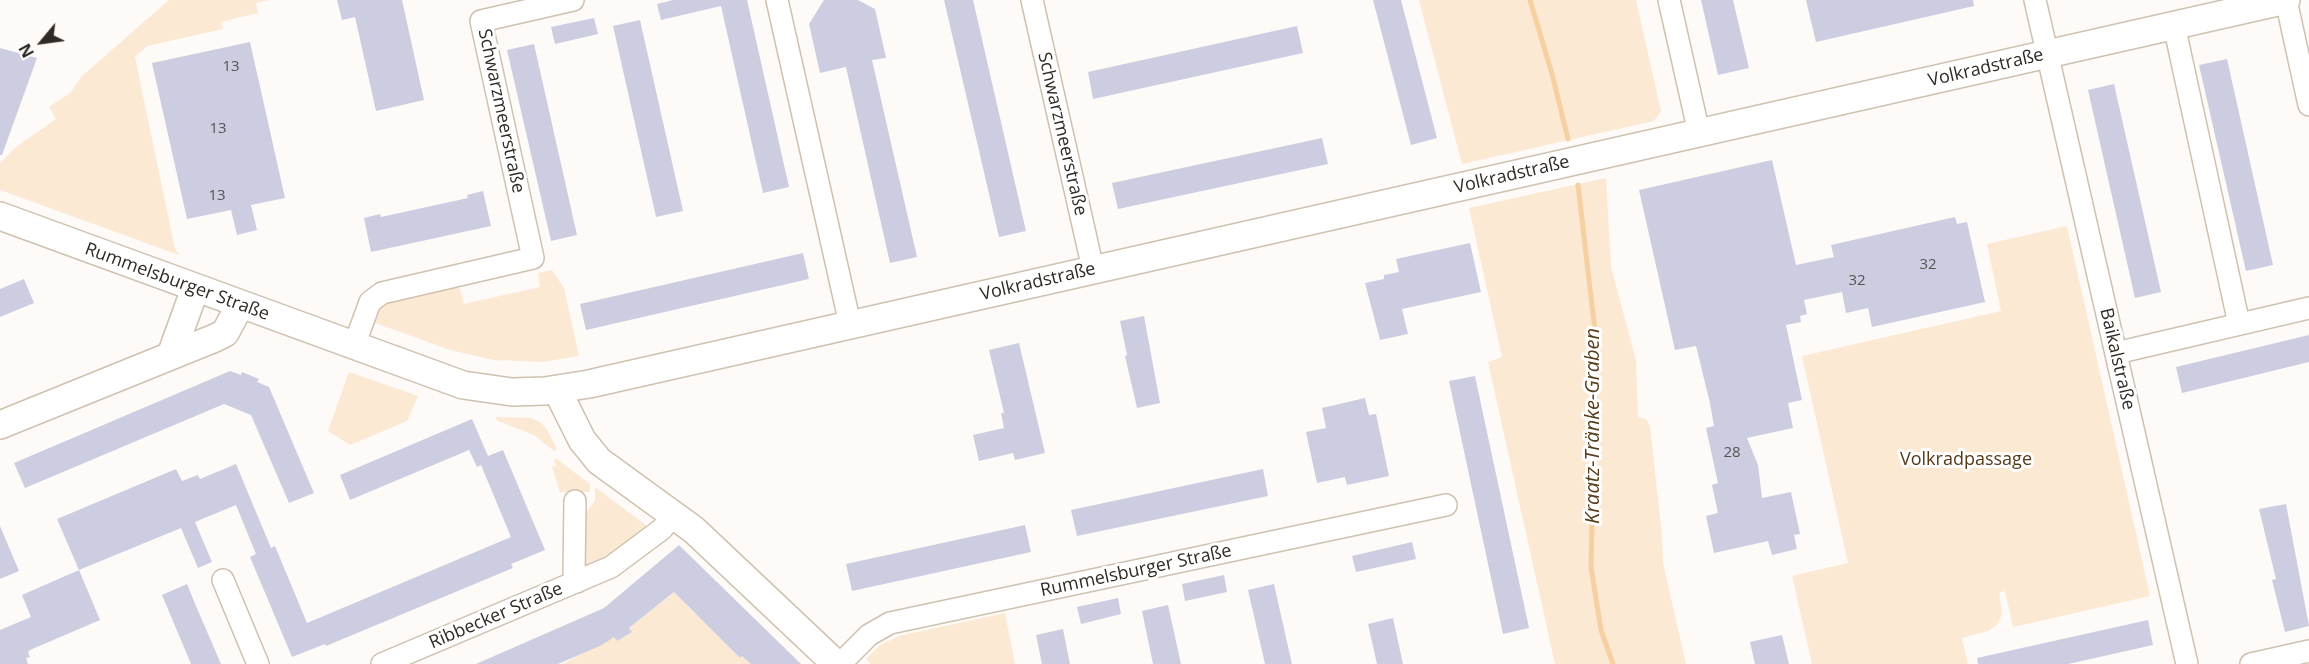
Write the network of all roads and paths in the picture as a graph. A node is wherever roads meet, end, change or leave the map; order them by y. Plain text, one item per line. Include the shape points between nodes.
1 (573, 0) edge
2 (777, 0) edge
3 (1032, 0) edge
4 (1669, 0) edge
5 (2035, 0) edge
6 (2286, 0) edge
7 (2174, 25) junction
8 (2047, 54) junction
9 (2309, 105) edge
10 (1699, 133) junction
11 (0, 216) edge
12 (1093, 269) junction
13 (195, 289) junction
14 (240, 304) junction
15 (2309, 308) edge
16 (850, 324) junction
17 (2239, 324) junction
18 (354, 346) junction
19 (2116, 353) junction
20 (171, 355) junction
21 (557, 390) junction
22 (0, 425) edge
23 (574, 501) dead end
24 (1446, 505) dead end
25 (674, 514) junction
26 (223, 580) dead end
27 (577, 582) junction
28 (2309, 651) edge
29 (258, 664) edge
30 (382, 664) edge
31 (838, 664) edge
32 (2187, 664) edge
33 (2251, 664) edge

1 - 18 street, Schwarzmeerstraße via 481,21 533,258 382,293 370,302
2 - 16 street
3 - 12 street, Schwarzmeerstraße
4 - 10 street
5 - 8 street, Baikalstraße
6 - 7 street, Volkradstraße
6 - 9 street, Volkradstraße
7 - 8 street, Volkradstraße
7 - 17 street
8 - 10 street, Volkradstraße
8 - 19 street, Baikalstraße
10 - 12 street, Volkradstraße
11 - 13 street, Rummelsburger Straße
12 - 16 street, Volkradstraße
13 - 14 street, Rummelsburger Straße
13 - 20 street
14 - 18 street, Rummelsburger Straße
14 - 20 street via 225,333
15 - 17 street
16 - 21 street, Volkradstraße
17 - 19 street
18 - 21 street, Rummelsburger Straße via 463,385 512,392
19 - 32 street, Baikalstraße
20 - 22 street
21 - 25 street, Rummelsburger Straße via 582,440 599,461
23 - 27 street, Ribbecker Straße
24 - 31 street, Rummelsburger Straße via 890,623 869,635
25 - 27 street, Ribbecker Straße via 662,529 611,567
25 - 31 street, Rummelsburger Straße
26 - 29 street
27 - 30 street, Ribbecker Straße
28 - 33 street

